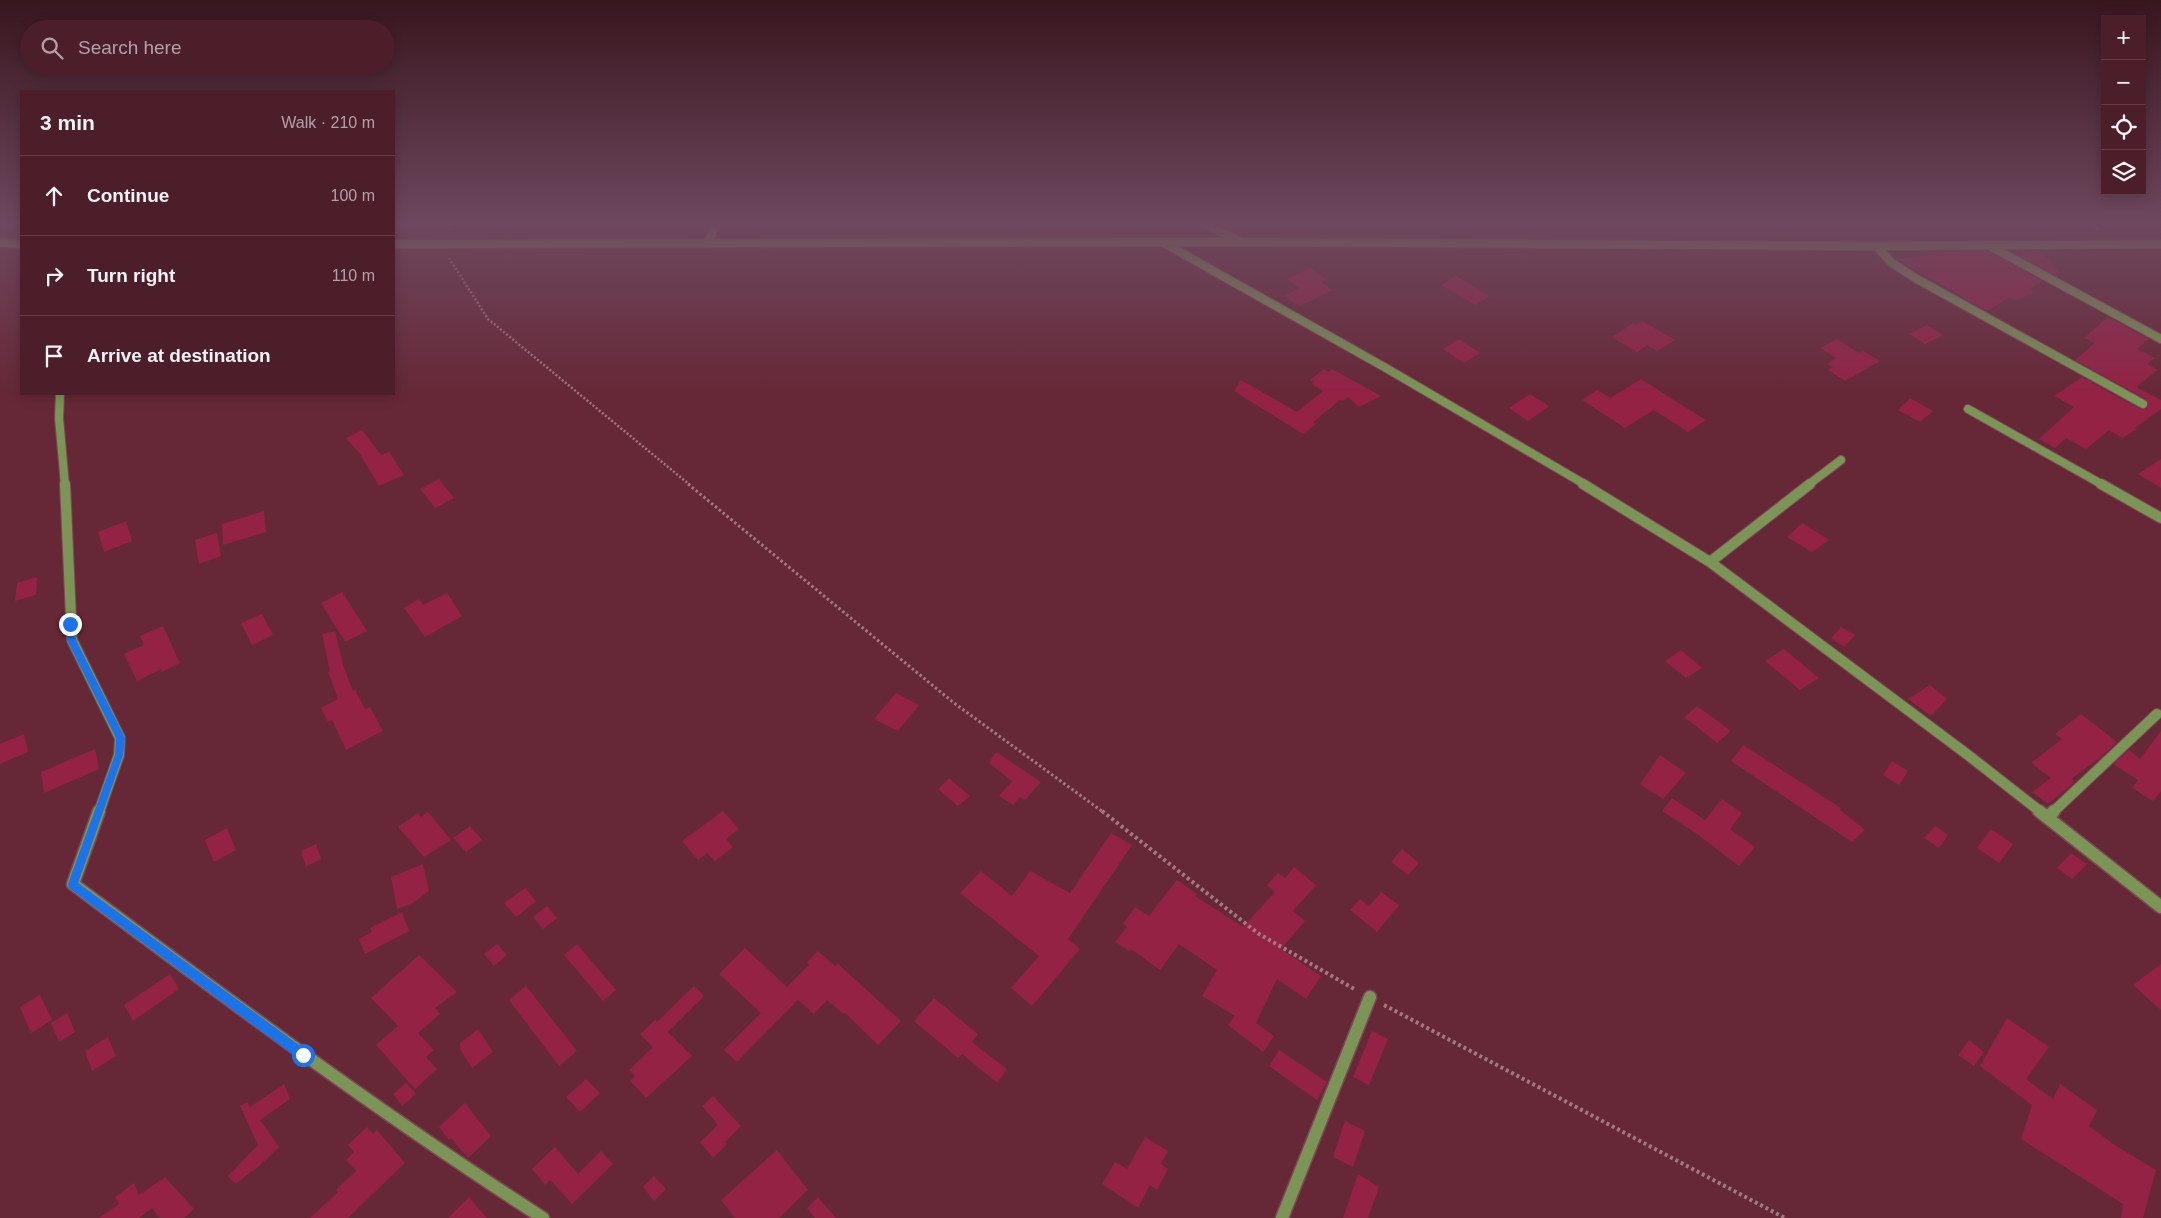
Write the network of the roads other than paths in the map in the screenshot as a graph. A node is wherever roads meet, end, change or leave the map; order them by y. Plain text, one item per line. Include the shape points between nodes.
1 (1229, 279) edge
2 (1917, 279) edge
3 (2050, 279) edge
4 (2161, 339) edge
5 (60, 395) edge
6 (2144, 404) dead end
7 (1968, 408) dead end
8 (1840, 460) dead end
9 (2161, 518) edge
10 (1710, 562) junction
11 (2157, 714) dead end
12 (2049, 816) junction
13 (2161, 907) edge
14 (1370, 997) road end
15 (543, 1218) edge
16 (1282, 1218) edge

1 - 10 street via 1386,368
2 - 6 street
3 - 4 street
5 - 15 street via 72,640 120,738 119,755 72,884 303,1055
7 - 9 street
8 - 10 street
10 - 12 street
11 - 12 street
12 - 13 street
14 - 16 street

